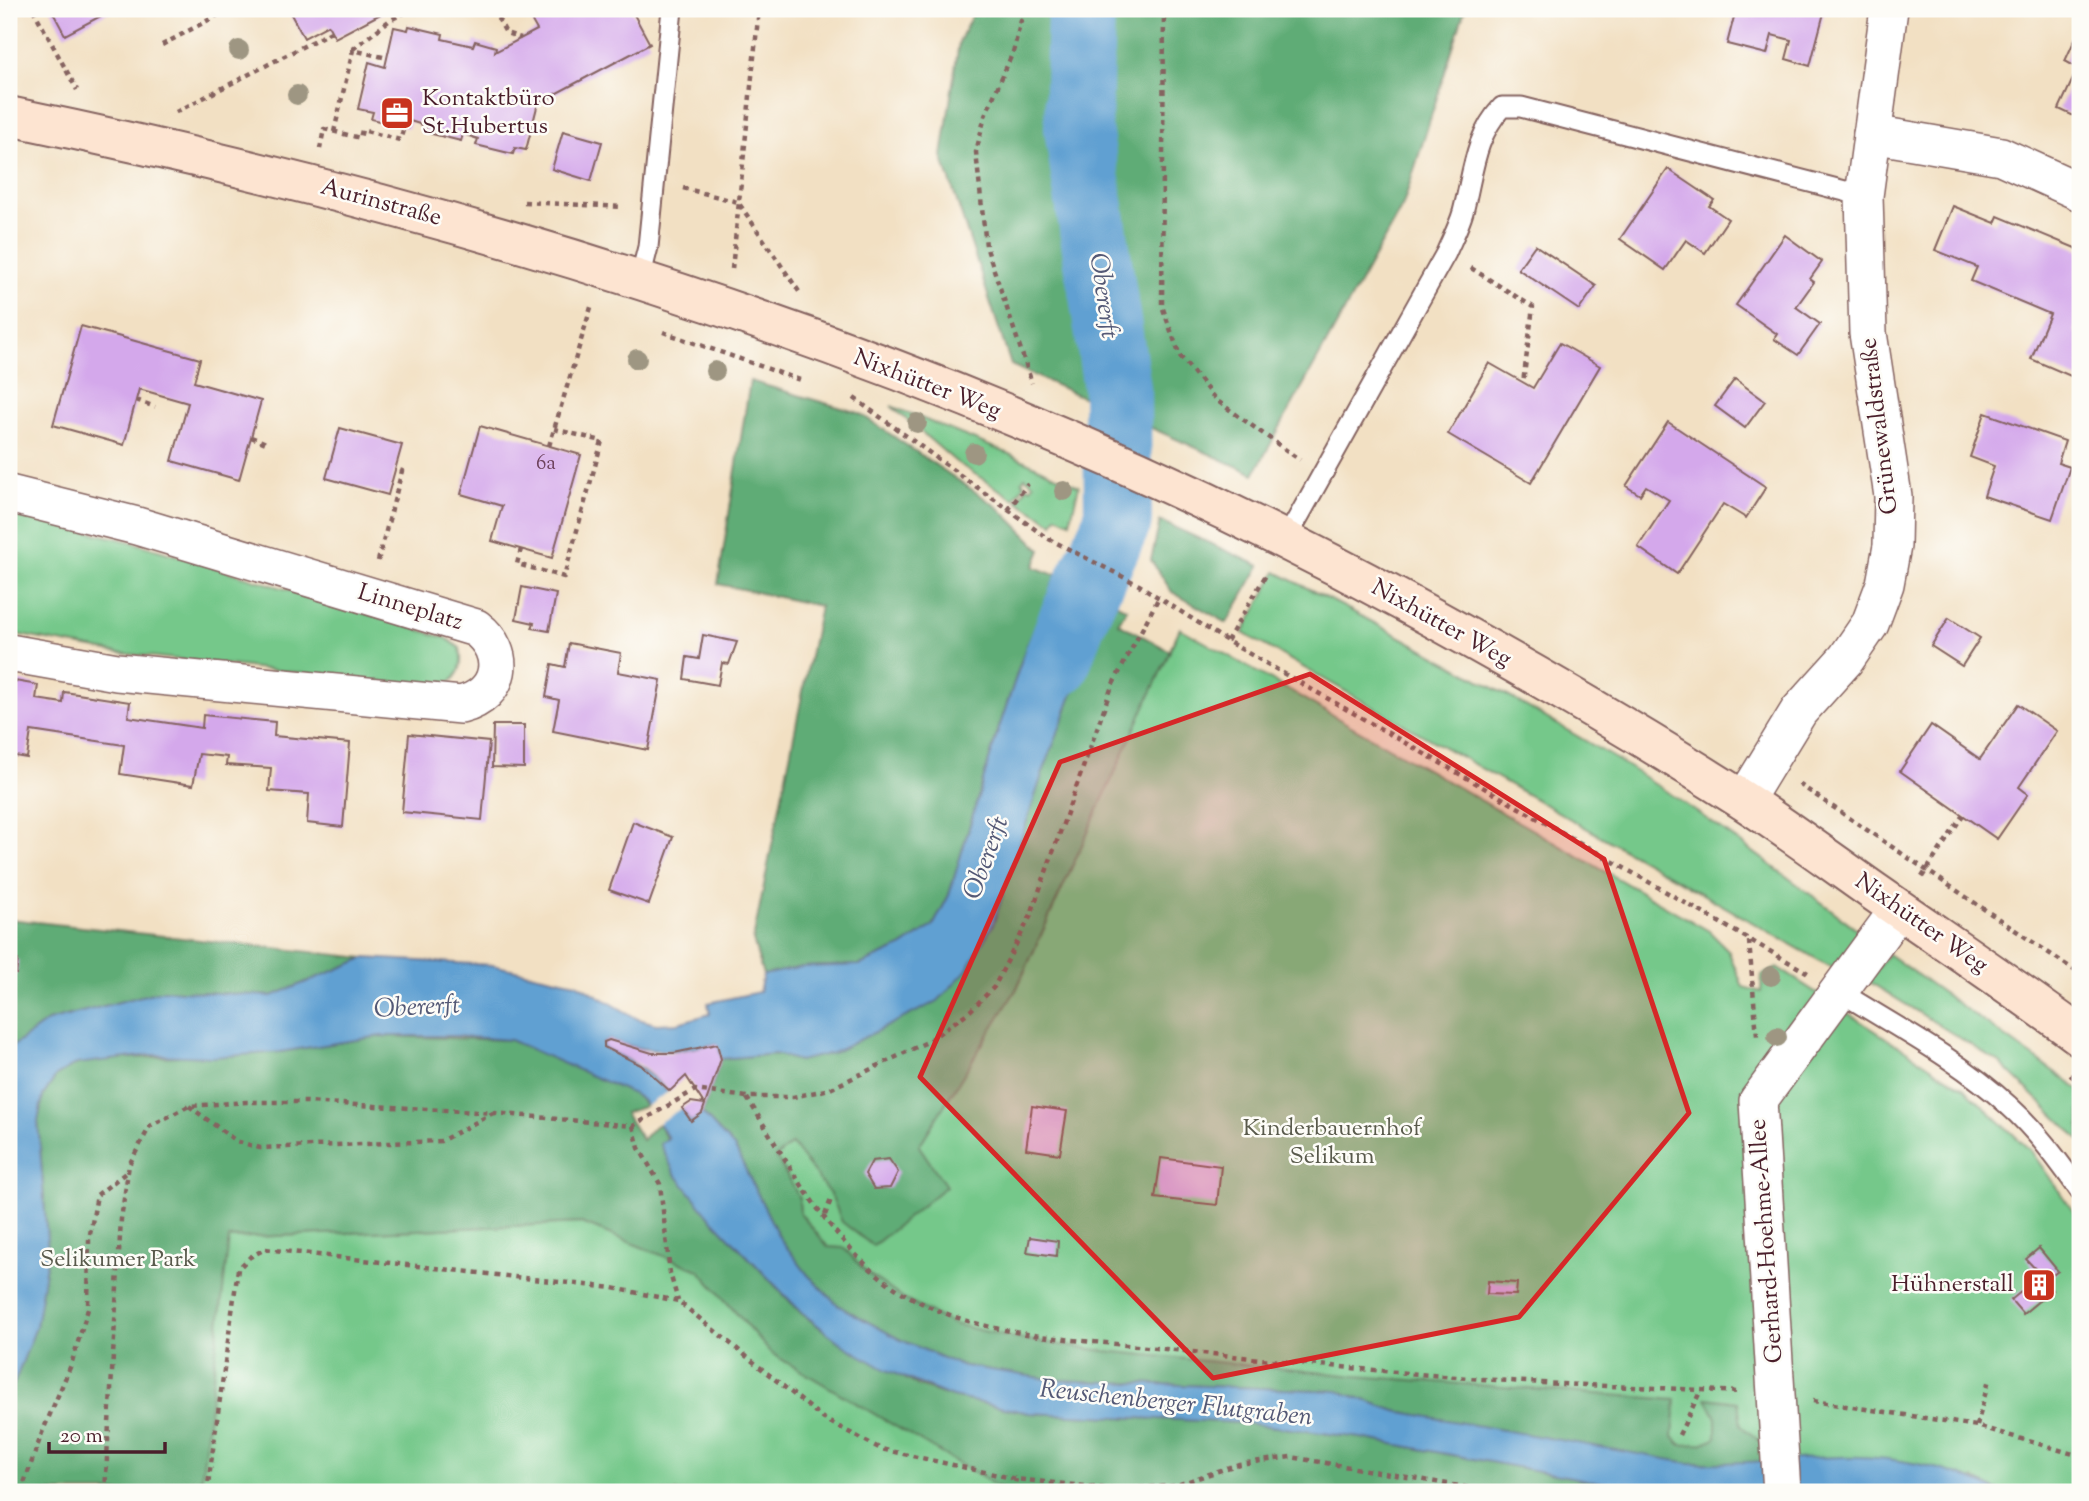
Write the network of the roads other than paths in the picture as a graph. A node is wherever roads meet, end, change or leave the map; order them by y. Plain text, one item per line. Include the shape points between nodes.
1 (672, 9) edge
2 (1889, 9) edge
3 (9, 117) edge
4 (1872, 134) junction
5 (2080, 192) edge
6 (1864, 196) junction
7 (640, 279) junction
8 (746, 316) joint
9 (9, 495) edge
10 (1285, 541) junction
11 (9, 653) edge
12 (1744, 802) junction
13 (1899, 909) junction
14 (1839, 991) junction
15 (2080, 1036) edge
16 (2080, 1191) edge
17 (1782, 1492) edge

1 - 7 lane via 648,247
2 - 4 street, Grünewaldstraße
3 - 7 main road, Aurinstraße via 153,146 366,198
4 - 5 street via 2001,156
4 - 6 street, Grünewaldstraße
6 - 10 lane via 1521,107 1502,107 1487,123 1479,143 1462,215 1446,253
6 - 12 street, Grünewaldstraße via 1868,333 1893,496 1890,559 1870,624 1846,659 1799,711
7 - 8 main road, Aurinstraße
8 - 10 main road, Nixhütter Weg via 1048,432
9 - 11 street, Linneplatz via 137,526 476,628 486,636 496,659 488,692 461,705 117,672
10 - 12 main road, Nixhütter Weg via 1590,707
12 - 13 main road, Nixhütter Weg
13 - 14 street, Gerhard-Hoehme-Allee
13 - 15 main road, Nixhütter Weg
14 - 16 lane via 1962,1068 2007,1104 2044,1141
14 - 17 street, Gerhard-Hoehme-Allee via 1758,1101

